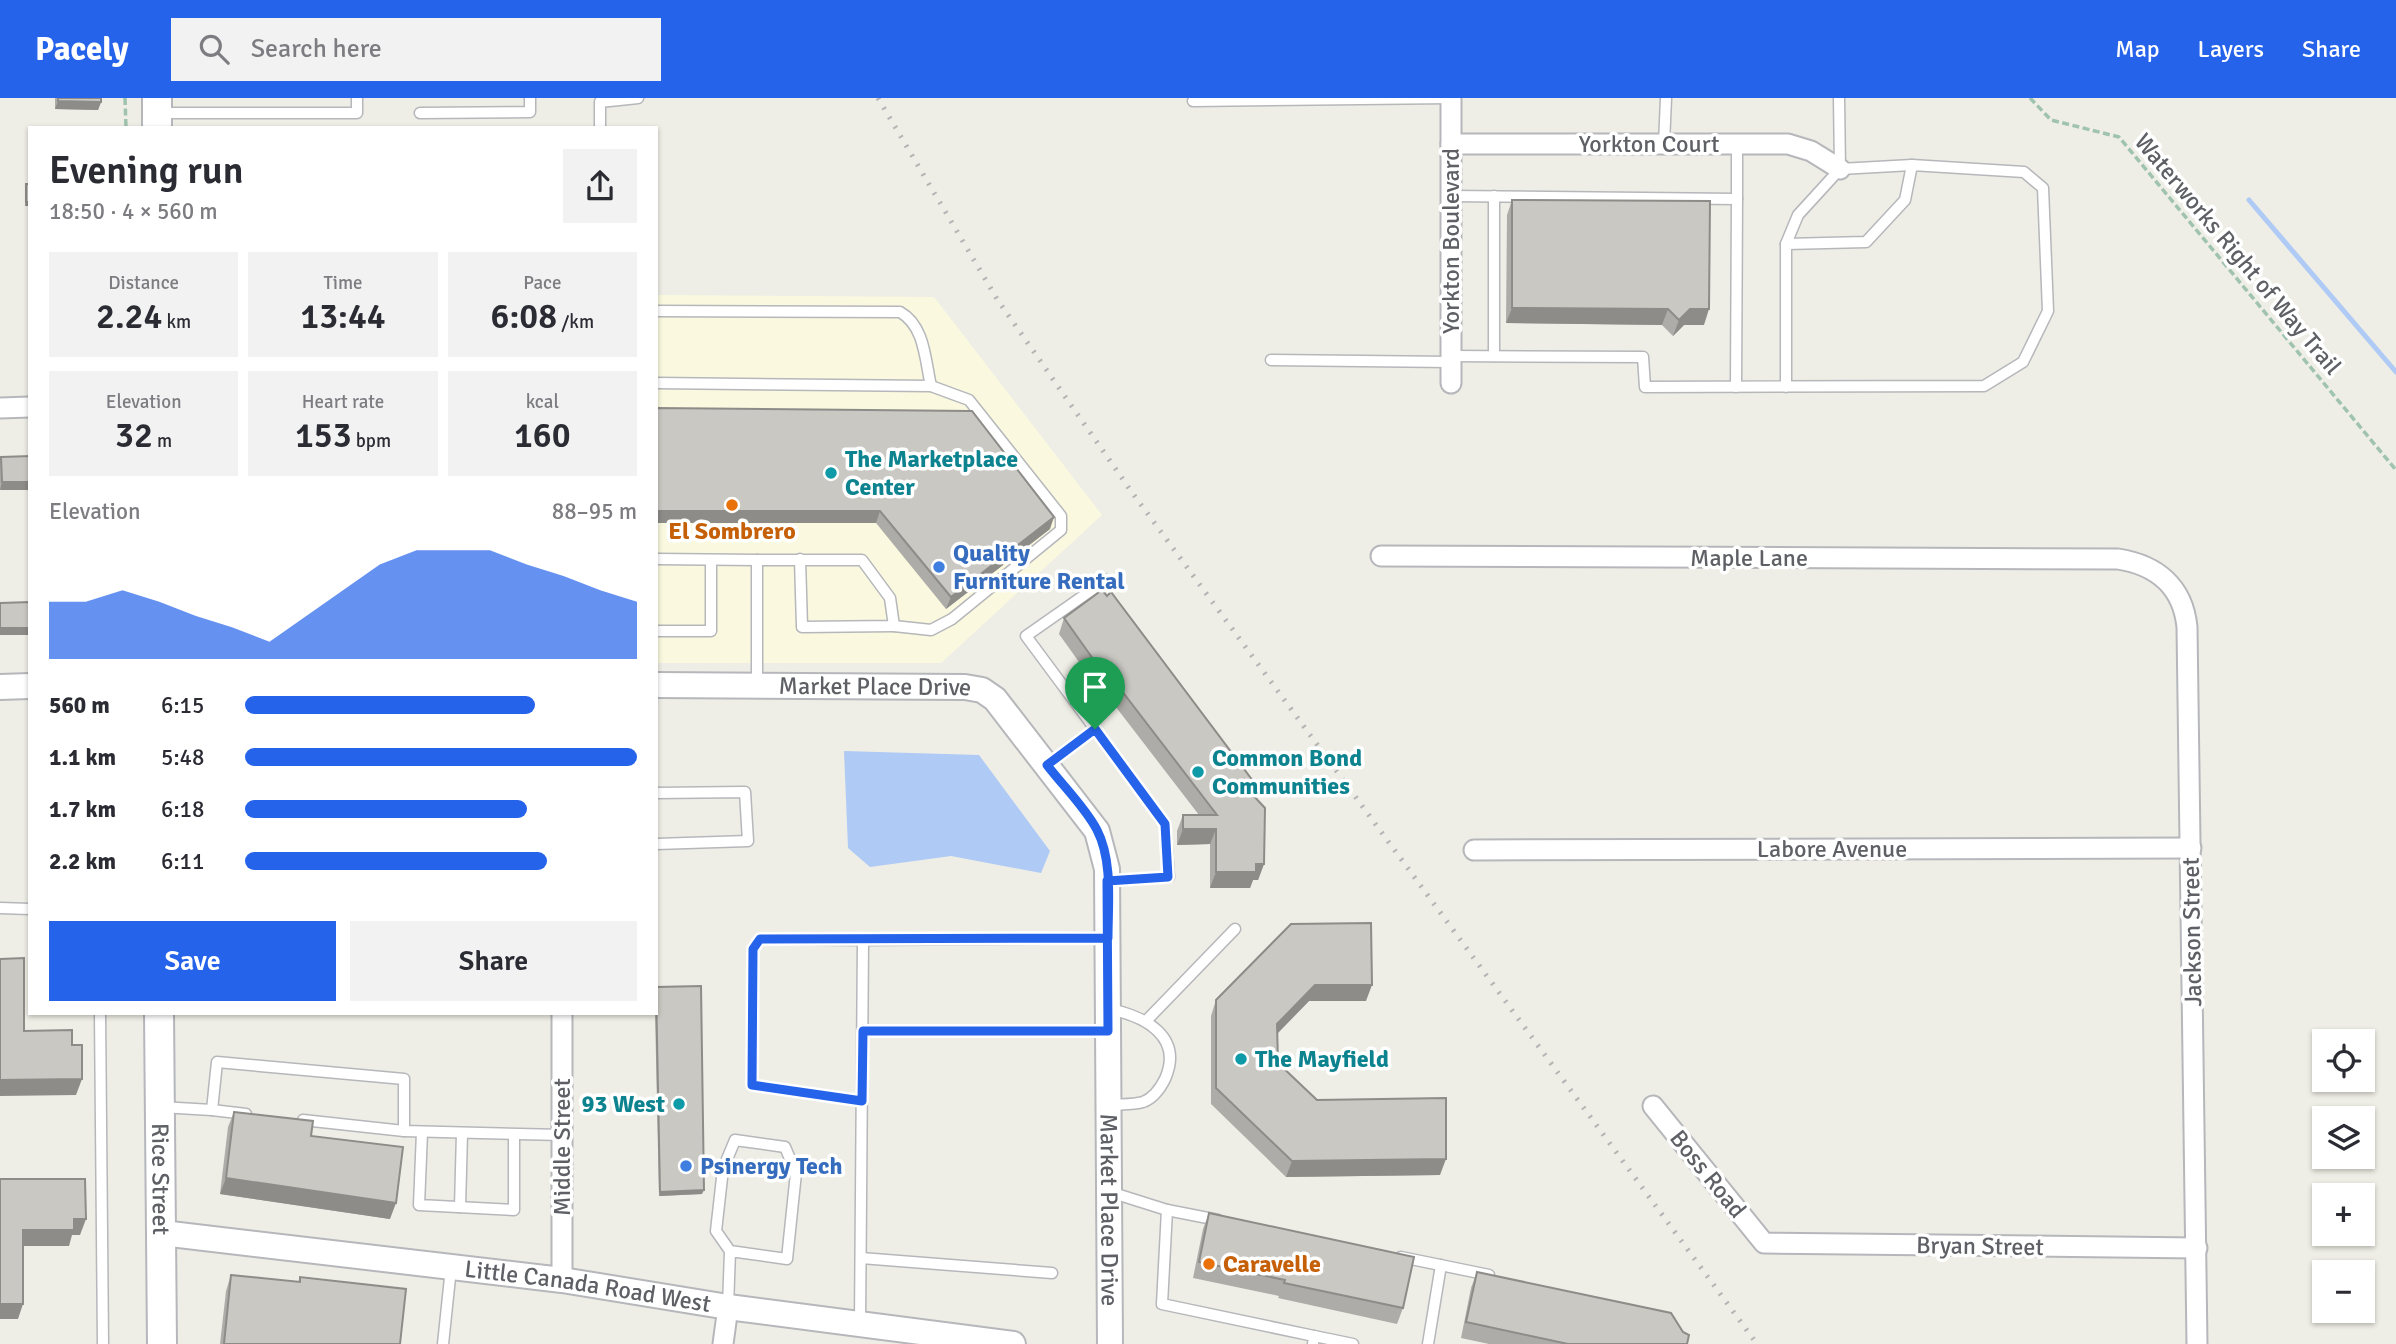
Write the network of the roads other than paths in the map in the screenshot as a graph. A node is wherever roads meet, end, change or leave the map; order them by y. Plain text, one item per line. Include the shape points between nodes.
1 (357, 98) edge
2 (530, 98) edge
3 (638, 98) edge
4 (1451, 98) edge
5 (1666, 98) edge
6 (1839, 98) edge
7 (1193, 101) dead end
8 (157, 113) edge
9 (420, 113) dead end
10 (600, 126) edge
11 (1451, 144) junction
12 (1664, 144) junction
13 (1737, 144) junction
14 (1912, 165) junction
15 (1840, 169) junction
16 (1451, 196) junction
17 (1494, 196) junction
18 (1737, 199) junction
19 (1786, 244) junction
20 (658, 311) edge
21 (1494, 356) junction
22 (1451, 359) junction
23 (1271, 360) dead end
24 (658, 383) edge
25 (1451, 383) dead end
26 (931, 386) junction
27 (1736, 387) junction
28 (1786, 387) junction
29 (28, 407) edge
30 (0, 408) edge
31 (1381, 556) dead end
32 (658, 559) edge
33 (800, 559) junction
34 (2118, 559) joint
35 (711, 560) junction
36 (757, 560) junction
37 (1106, 580) dead end
38 (894, 626) junction
39 (658, 631) edge
40 (658, 685) edge
41 (757, 685) junction
42 (28, 686) edge
43 (0, 687) edge
44 (1095, 729) junction
45 (1047, 765) junction
46 (658, 793) edge
47 (658, 844) edge
48 (2191, 848) junction
49 (1474, 850) dead end
50 (1107, 881) junction
51 (0, 908) edge
52 (28, 909) edge
53 (1236, 929) dead end
54 (1108, 938) junction
55 (863, 940) junction
56 (100, 1015) edge
57 (159, 1015) edge
58 (562, 1015) edge
59 (1108, 1020) junction
60 (1147, 1020) junction
61 (863, 1031) junction
62 (862, 1101) junction
63 (1109, 1105) junction
64 (1653, 1105) dead end
65 (160, 1107) junction
66 (212, 1110) junction
67 (253, 1114) edge
68 (294, 1119) edge
69 (404, 1131) junction
70 (422, 1132) junction
71 (462, 1133) junction
72 (514, 1135) junction
73 (562, 1135) junction
74 (1109, 1192) junction
75 (460, 1207) junction
76 (1167, 1210) junction
77 (1235, 1224) edge
78 (162, 1233) junction
79 (1764, 1243) joint
80 (2197, 1248) junction
81 (730, 1251) junction
82 (1386, 1254) edge
83 (861, 1258) junction
84 (1441, 1265) junction
85 (452, 1267) junction
86 (1052, 1273) dead end
87 (1503, 1279) edge
88 (562, 1280) junction
89 (727, 1307) junction
90 (860, 1324) junction
91 (1314, 1340) edge
92 (103, 1344) edge
93 (162, 1344) edge
94 (443, 1344) edge
95 (723, 1344) edge
96 (1013, 1344) edge
97 (1110, 1344) edge
98 (1353, 1344) edge
99 (1428, 1344) edge
100 (2197, 1344) edge

1 - 8 lane via 357,113
2 - 9 lane via 530,112
3 - 10 lane via 600,102
4 - 7 lane
4 - 11 street, Yorkton Boulevard
5 - 12 lane
6 - 15 lane
11 - 12 street, Yorkton Court
11 - 16 street, Yorkton Boulevard
12 - 13 street, Yorkton Court
13 - 15 street, Yorkton Court via 1788,145 1811,151
13 - 18 lane
14 - 15 lane
14 - 19 lane via 1905,200 1866,242
14 - 28 lane via 2024,172 2043,188 2048,311 2023,362 1984,386
15 - 19 lane via 1798,215
16 - 17 lane
16 - 22 street, Yorkton Boulevard
17 - 18 lane
17 - 21 lane
18 - 27 lane
19 - 28 lane
20 - 26 lane via 900,312 912,318 919,332
21 - 22 lane
21 - 27 lane via 1643,357 1644,387
22 - 23 lane
22 - 25 street, Yorkton Boulevard
24 - 26 lane
26 - 38 lane via 969,400 1061,516 1062,530 952,619 931,630
27 - 28 lane
29 - 30 street
31 - 34 street, Maple Lane
32 - 35 lane
33 - 36 lane
33 - 38 lane via 862,560 890,598
33 - 38 lane via 802,628
34 - 48 street, Jackson Street via 2138,562 2167,579 2186,615
35 - 36 lane
35 - 39 lane via 711,631
36 - 41 lane
37 - 44 lane via 1027,636
40 - 41 street, Market Place Drive
41 - 45 street, Market Place Drive via 973,687 995,699
42 - 43 street
44 - 45 lane
44 - 50 lane via 1165,824 1168,877
45 - 50 street, Market Place Drive via 1097,831
46 - 47 lane via 745,792 748,841
48 - 49 street, Labore Avenue
48 - 80 street, Jackson Street
50 - 54 street, Market Place Drive
51 - 52 lane
53 - 60 lane
54 - 55 lane
54 - 59 street, Market Place Drive
55 - 61 lane
55 - 62 lane via 760,939 753,949 752,1085
56 - 92 lane
57 - 65 main road, Rice Street
58 - 73 street, Middle Street
59 - 60 lane
59 - 61 lane
59 - 63 street, Market Place Drive
60 - 63 lane via 1161,1032 1170,1055 1163,1084 1143,1102
61 - 62 lane
62 - 83 lane
63 - 74 street, Market Place Drive
64 - 79 street, Boss Road
65 - 66 lane
65 - 78 main road, Rice Street
66 - 67 lane
66 - 69 lane via 217,1062 404,1079
68 - 69 lane
69 - 70 lane
70 - 71 lane
70 - 75 lane via 419,1205
71 - 72 lane
71 - 75 lane
72 - 73 lane
72 - 75 lane via 514,1210
73 - 88 street, Middle Street
74 - 76 lane
74 - 97 street, Market Place Drive
76 - 77 lane
76 - 91 lane via 1162,1304
78 - 85 street, Little Canada Road West
78 - 93 main road, Rice Street
79 - 80 street, Bryan Street
80 - 100 street, Jackson Street
81 - 81 lane via 787,1259 796,1173 785,1147 735,1140 723,1169 716,1231
81 - 89 lane
82 - 84 lane
83 - 86 lane
83 - 90 lane
84 - 87 lane
84 - 99 lane
85 - 88 street, Little Canada Road West
85 - 94 lane
88 - 89 street, Little Canada Road West
89 - 90 street, Little Canada Road West
89 - 95 street
90 - 96 street, Little Canada Road West
91 - 98 lane

